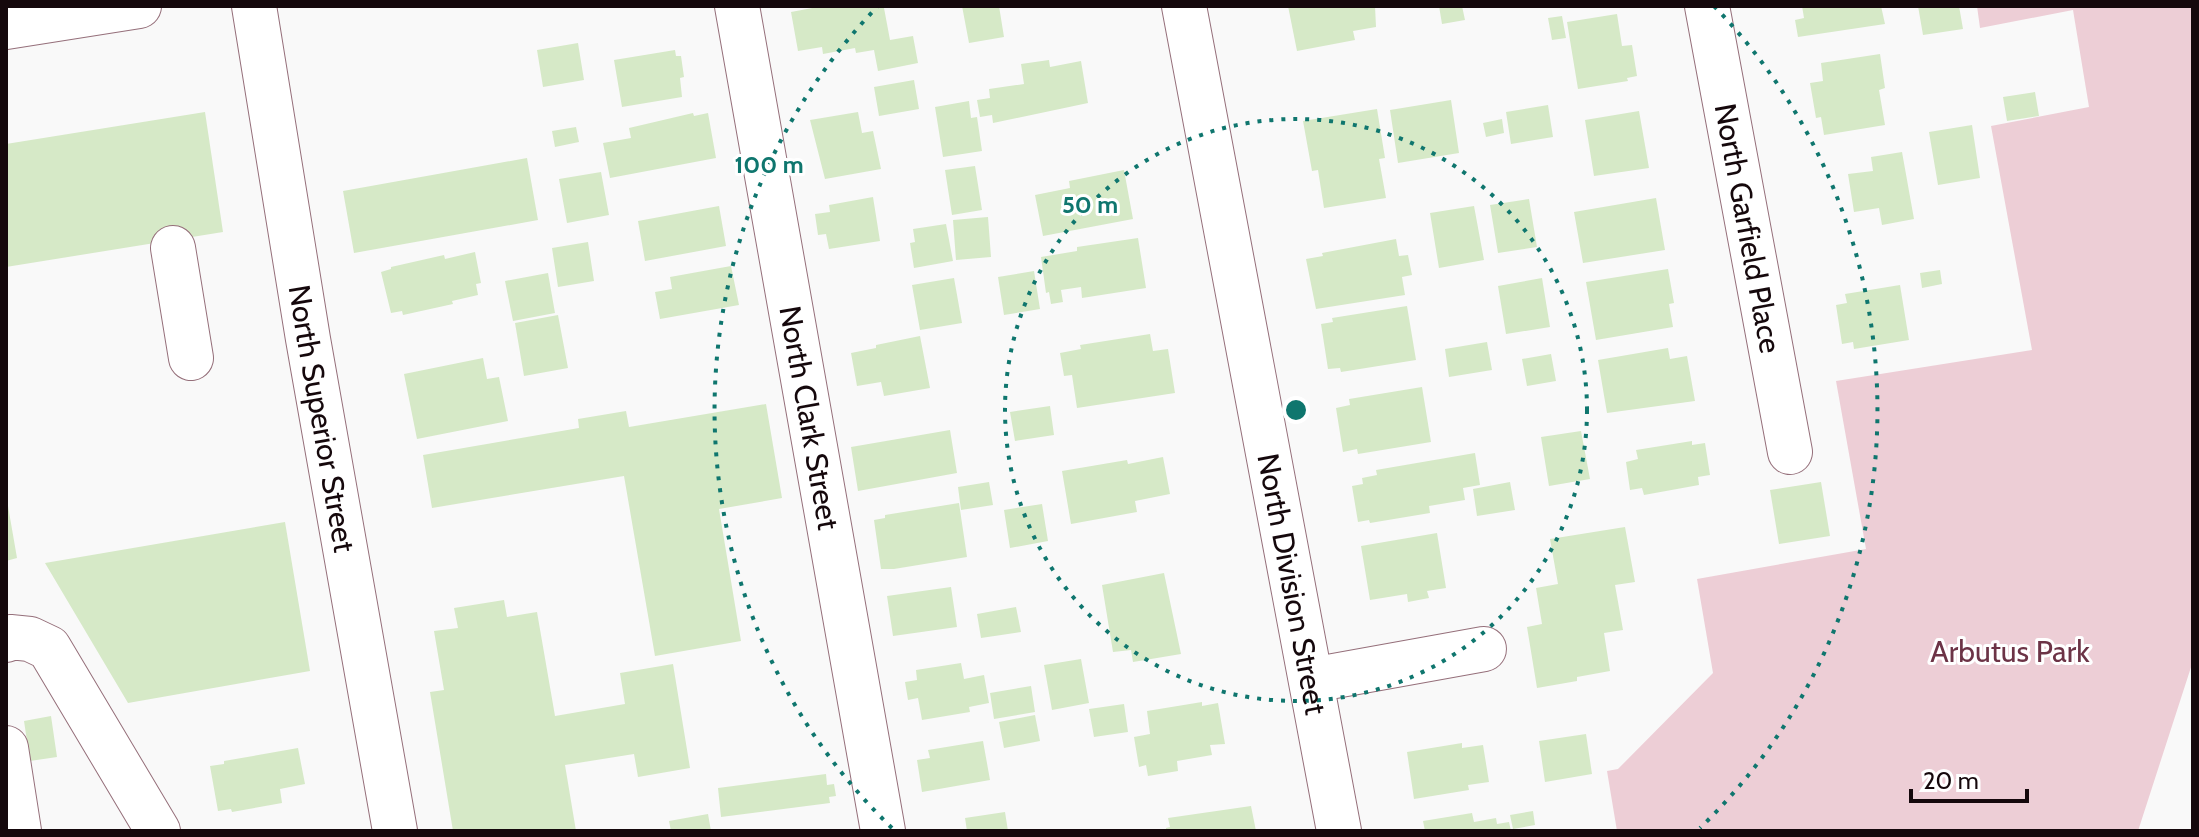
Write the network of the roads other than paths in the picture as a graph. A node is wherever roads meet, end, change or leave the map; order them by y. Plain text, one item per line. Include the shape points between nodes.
1 (139, 6) edge
2 (254, 6) edge
3 (737, 6) edge
4 (1184, 6) edge
5 (1707, 6) edge
6 (6, 27) edge
7 (173, 248) dead end
8 (191, 358) dead end
9 (1790, 452) dead end
10 (8, 639) edge
11 (1484, 649) dead end
12 (1312, 680) junction
13 (6, 748) edge
14 (19, 831) edge
15 (158, 831) edge
16 (395, 831) edge
17 (883, 831) edge
18 (1339, 831) edge

1 - 6 street
2 - 16 street, North Superior Street
3 - 17 street, North Clark Street
4 - 12 street, North Division Street
5 - 9 street, North Garfield Place
7 - 8 street
10 - 15 street via 30,639 49,648
11 - 12 street
12 - 18 street, North Division Street
13 - 14 street

